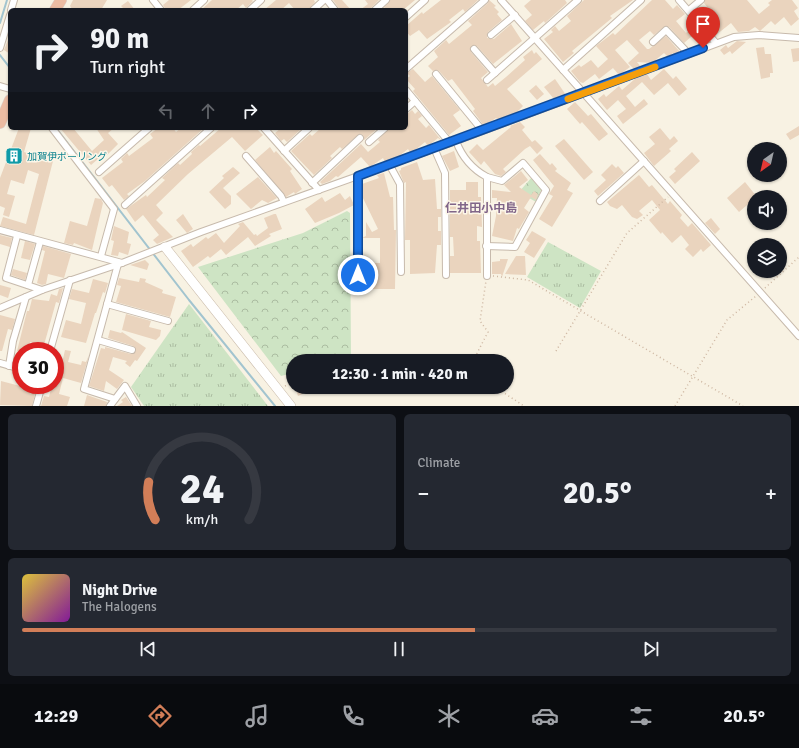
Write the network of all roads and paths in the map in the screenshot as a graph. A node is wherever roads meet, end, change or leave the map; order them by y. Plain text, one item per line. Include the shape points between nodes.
1 (153, 0) edge
2 (204, 0) edge
3 (261, 0) edge
4 (325, 0) edge
5 (386, 0) edge
6 (425, 0) edge
7 (486, 0) edge
8 (501, 0) edge
9 (578, 0) edge
10 (641, 0) edge
11 (679, 0) edge
12 (701, 0) edge
13 (159, 8) edge
14 (195, 8) edge
15 (252, 8) edge
16 (315, 8) edge
17 (333, 8) edge
18 (377, 8) edge
19 (689, 10) junction
20 (408, 14) edge
21 (515, 15) junction
22 (8, 22) edge
23 (491, 35) dead end
24 (535, 38) junction
25 (799, 38) edge
26 (653, 42) dead end
27 (716, 43) junction
28 (0, 48) edge
29 (474, 49) dead end
30 (689, 54) junction
31 (408, 66) edge
32 (563, 70) junction
33 (495, 73) junction
34 (436, 74) dead end
35 (487, 80) dead end
36 (408, 92) edge
37 (583, 93) junction
38 (415, 101) junction
39 (8, 105) edge
40 (408, 107) edge
41 (0, 123) edge
42 (54, 130) edge
43 (147, 130) edge
44 (209, 130) edge
45 (266, 130) edge
46 (307, 130) edge
47 (383, 130) edge
48 (482, 130) junction
49 (360, 138) dead end
50 (368, 142) dead end
51 (453, 142) junction
52 (434, 148) junction
53 (284, 151) junction
54 (246, 156) dead end
55 (644, 161) junction
56 (389, 164) junction
57 (99, 172) dead end
58 (358, 176) junction
59 (487, 177) junction
60 (312, 183) junction
61 (319, 190) junction
62 (672, 193) junction
63 (600, 201) dead end
64 (284, 202) junction
65 (125, 205) dead end
66 (0, 230) edge
67 (17, 236) junction
68 (40, 242) junction
69 (486, 246) junction
70 (161, 249) junction
71 (101, 256) junction
72 (799, 257) edge
73 (120, 264) junction
74 (401, 272) dead end
75 (358, 275) dead end
76 (446, 275) dead end
77 (487, 276) junction
78 (70, 280) junction
79 (28, 285) junction
80 (42, 290) junction
81 (760, 292) junction
82 (26, 297) junction
83 (107, 304) junction
84 (0, 308) edge
85 (580, 312) junction
86 (168, 321) dead end
87 (799, 336) edge
88 (98, 340) junction
89 (53, 342) edge
90 (132, 350) dead end
91 (556, 351) dead end
92 (477, 354) edge
93 (0, 363) edge
94 (9, 366) junction
95 (12, 367) edge
96 (693, 377) junction
97 (39, 394) edge
98 (506, 394) edge
99 (115, 399) junction
100 (36, 406) edge
101 (110, 406) edge
102 (137, 406) edge
103 (291, 406) edge
104 (524, 406) edge
105 (675, 406) edge
106 (743, 406) edge

1 - 13 street
2 - 14 street
3 - 15 street
4 - 16 street
4 - 17 street
5 - 18 street
6 - 20 street
7 - 31 street
8 - 21 street
9 - 24 street
10 - 32 street
11 - 19 street
12 - 19 street
19 - 27 street
21 - 23 street
21 - 24 street
22 - 28 street
24 - 32 street
24 - 33 street
25 - 27 street via 759,35 734,37
26 - 30 street via 666,30
27 - 30 street
29 - 33 street
30 - 37 street
32 - 37 street
33 - 35 street
34 - 48 street
36 - 38 street
37 - 48 street
37 - 55 street
38 - 40 street
38 - 51 street
39 - 41 highway
42 - 71 street via 114,209
43 - 57 street
44 - 65 street
45 - 53 street
46 - 53 street
47 - 50 street
48 - 51 street
49 - 60 street
51 - 52 street
51 - 59 street via 475,170
52 - 56 street
52 - 76 street via 445,173
53 - 60 street
54 - 64 street
55 - 62 street
55 - 63 street
56 - 58 street
56 - 74 street via 400,184
58 - 61 street
58 - 75 street
59 - 69 street
59 - 69 street via 502,181 523,163 546,190 515,247
60 - 61 street
61 - 64 street
62 - 81 street
62 - 85 path via 627,233
64 - 70 street
66 - 67 street
67 - 68 street
67 - 79 street via 6,278
68 - 71 street
68 - 79 street
69 - 77 street
70 - 73 street
70 - 103 street
71 - 73 street
72 - 81 path
73 - 78 street
73 - 83 street
77 - 85 path via 528,280
77 - 92 path via 480,321 488,332
78 - 80 street
78 - 89 street
79 - 80 street
80 - 82 street
81 - 87 street
81 - 96 path via 727,320
82 - 84 street
82 - 94 street via 13,341
83 - 86 street
83 - 88 street
85 - 91 path
85 - 96 path
88 - 90 street
88 - 99 street via 84,389
93 - 94 street
94 - 95 street
96 - 105 path
96 - 106 path
97 - 100 street
98 - 104 path
99 - 101 street
99 - 102 street via 125,386

